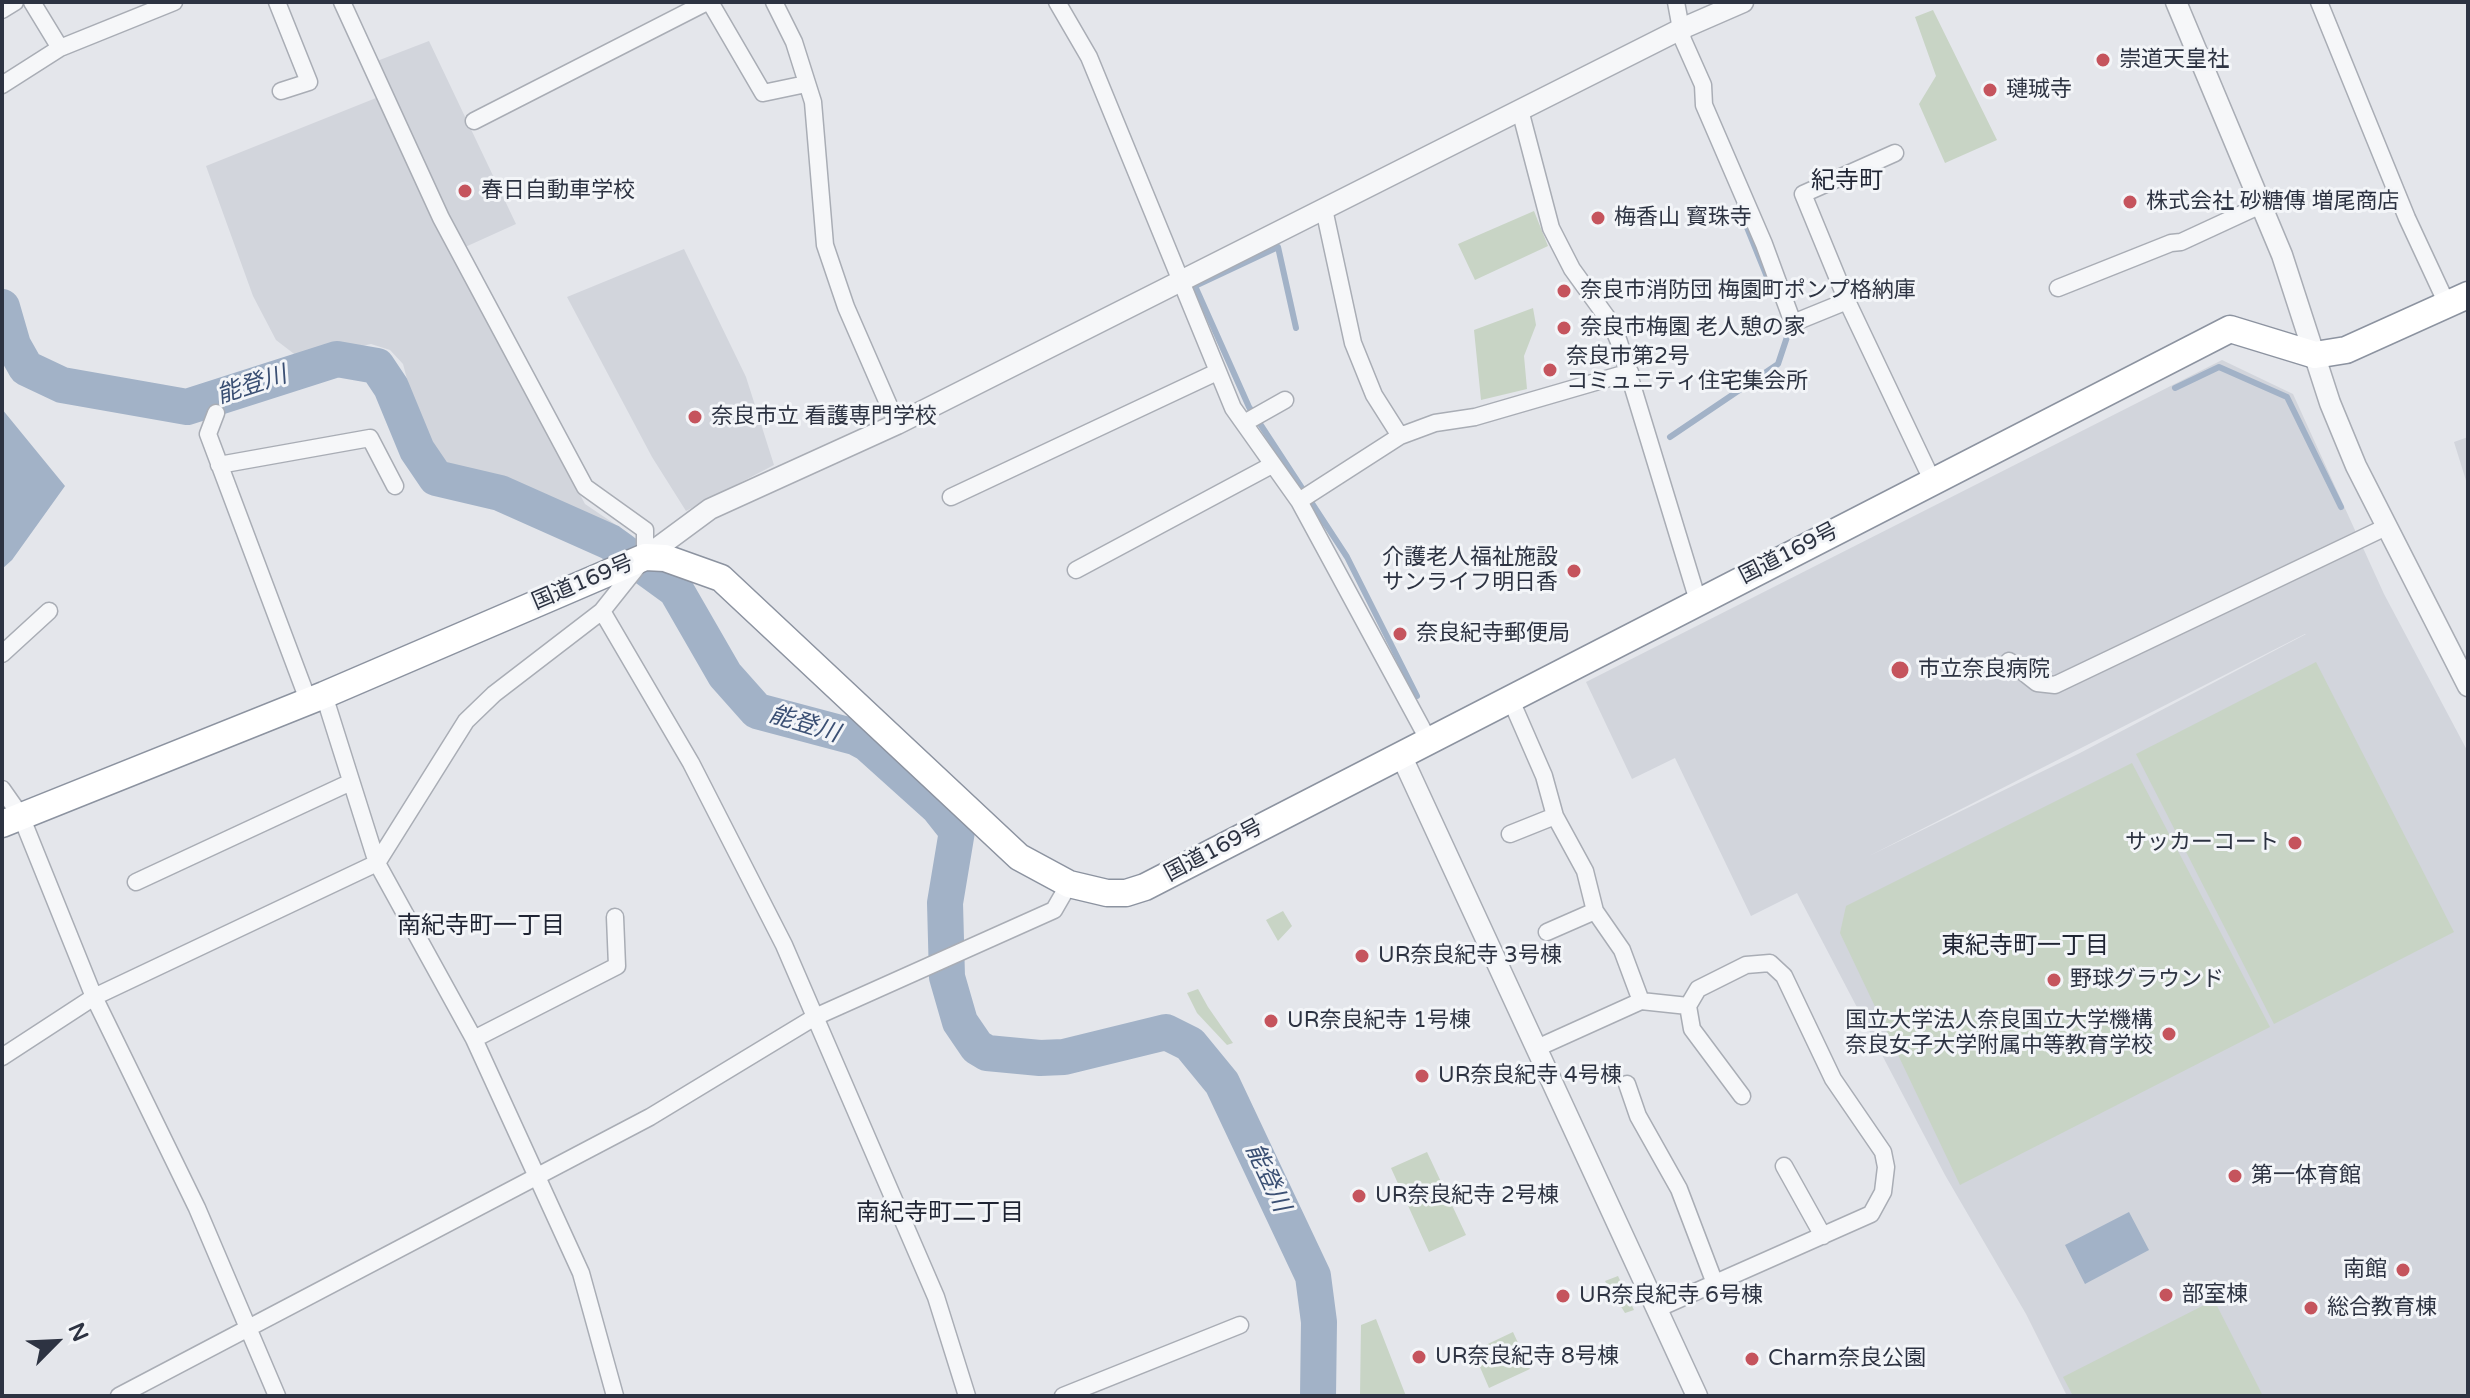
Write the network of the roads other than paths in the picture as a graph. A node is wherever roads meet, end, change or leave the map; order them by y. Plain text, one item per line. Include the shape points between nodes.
1 (15, 2) edge
2 (32, 2) edge
3 (174, 2) edge
4 (277, 2) edge
5 (342, 2) edge
6 (708, 2) edge
7 (774, 2) edge
8 (1057, 2) edge
9 (1676, 2) edge
10 (1743, 2) edge
11 (2176, 2) edge
12 (2319, 2) edge
13 (2, 10) edge
14 (1681, 29) junction
15 (60, 48) junction
16 (806, 84) junction
17 (2, 85) edge
18 (281, 91) dead end
19 (1520, 110) junction
20 (474, 121) dead end
21 (1895, 153) dead end
22 (2261, 205) junction
23 (1324, 209) junction
24 (1182, 282) junction
25 (2058, 288) dead end
26 (2458, 300) edge
27 (1847, 301) junction
28 (2315, 355) junction
29 (1217, 372) junction
30 (1630, 372) junction
31 (1285, 400) dead end
32 (216, 413) dead end
33 (1246, 422) junction
34 (897, 424) junction
35 (1400, 436) junction
36 (219, 465) junction
37 (1272, 465) junction
38 (1932, 480) junction
39 (395, 486) dead end
40 (951, 497) dead end
41 (1299, 501) junction
42 (2386, 527) junction
43 (645, 557) junction
44 (1076, 570) dead end
45 (1698, 601) junction
46 (49, 611) dead end
47 (602, 611) junction
48 (2, 654) edge
49 (2009, 661) dead end
50 (2468, 686) edge
51 (316, 698) junction
52 (1510, 698) junction
53 (1429, 741) junction
54 (1401, 755) junction
55 (351, 782) junction
56 (2, 789) edge
57 (1555, 816) junction
58 (12, 820) edge
59 (1510, 834) dead end
60 (377, 863) junction
61 (136, 882) dead end
62 (1069, 884) junction
63 (1595, 911) junction
64 (615, 917) dead end
65 (1547, 932) dead end
66 (94, 997) junction
67 (1641, 1001) junction
68 (1688, 1006) junction
69 (815, 1017) junction
70 (474, 1039) junction
71 (1537, 1048) junction
72 (2, 1057) edge
73 (1627, 1084) dead end
74 (1742, 1096) dead end
75 (1784, 1166) dead end
76 (537, 1176) junction
77 (1823, 1236) junction
78 (1714, 1281) junction
79 (1659, 1308) junction
80 (1240, 1325) dead end
81 (248, 1328) junction
82 (119, 1396) edge
83 (277, 1396) edge
84 (615, 1396) edge
85 (967, 1396) edge
86 (1063, 1396) edge
87 (1697, 1396) edge

1 - 13 street
2 - 15 street
3 - 15 street
4 - 18 street via 309,82
5 - 43 street via 441,218 585,487 645,530
6 - 16 street via 763,93
6 - 20 street
7 - 16 street via 794,42
8 - 24 street via 1089,57
9 - 14 street
10 - 14 street
11 - 22 street
12 - 26 street via 2407,218
14 - 19 street
14 - 27 street via 1703,85 1704,105 1793,323
15 - 17 street
16 - 34 street via 813,102 825,245
19 - 23 street
19 - 30 street via 1551,228 1572,269 1611,323
21 - 27 street via 1803,194
22 - 25 street
22 - 28 street
23 - 24 street
23 - 35 street via 1353,343 1374,395
24 - 29 street
24 - 34 street
26 - 28 highway, 国道169号 via 2346,350
27 - 38 street
28 - 38 highway, 国道169号 via 2230,329
28 - 42 street via 2330,403
29 - 33 street via 1233,408
29 - 40 street
30 - 35 street
30 - 45 street
31 - 33 street
32 - 36 street via 208,434
33 - 37 street
34 - 43 street via 710,509
35 - 41 street
36 - 39 street via 370,438
36 - 51 street
37 - 41 street
37 - 44 street
38 - 45 highway, 国道169号
41 - 53 street
42 - 49 street via 2155,629 2055,685 2037,683
42 - 50 street
43 - 47 street
43 - 51 highway, 国道169号
43 - 62 highway, 国道169号 via 691,565 721,578 1019,857
45 - 52 highway, 国道169号
46 - 48 street
47 - 60 street via 466,721
47 - 69 street via 691,763
51 - 55 street
51 - 58 highway, 国道169号
52 - 53 highway, 国道169号
52 - 57 street
53 - 54 highway, 国道169号
54 - 62 highway, 国道169号 via 1145,887 1107,893
54 - 71 street
55 - 60 street
55 - 61 street
56 - 58 street
57 - 59 street
57 - 63 street via 1585,871
58 - 66 street
60 - 66 street
60 - 70 street
62 - 69 street via 1054,910
63 - 65 street
63 - 67 street via 1622,950
64 - 70 street via 617,966
66 - 72 street
66 - 81 street via 197,1208
67 - 68 street
67 - 71 street
68 - 74 street via 1692,1029
68 - 77 street via 1698,989 1746,965 1770,963 1784,976 1833,1079 1883,1152 1886,1167 1883,1192 1871,1214
69 - 76 street via 650,1117
69 - 85 street via 936,1297
70 - 76 street
71 - 79 street
73 - 78 street via 1638,1116 1679,1189
75 - 77 street
76 - 81 street
76 - 84 street via 581,1273
77 - 78 street
78 - 79 street
79 - 87 street
80 - 86 street
81 - 82 street
81 - 83 street

